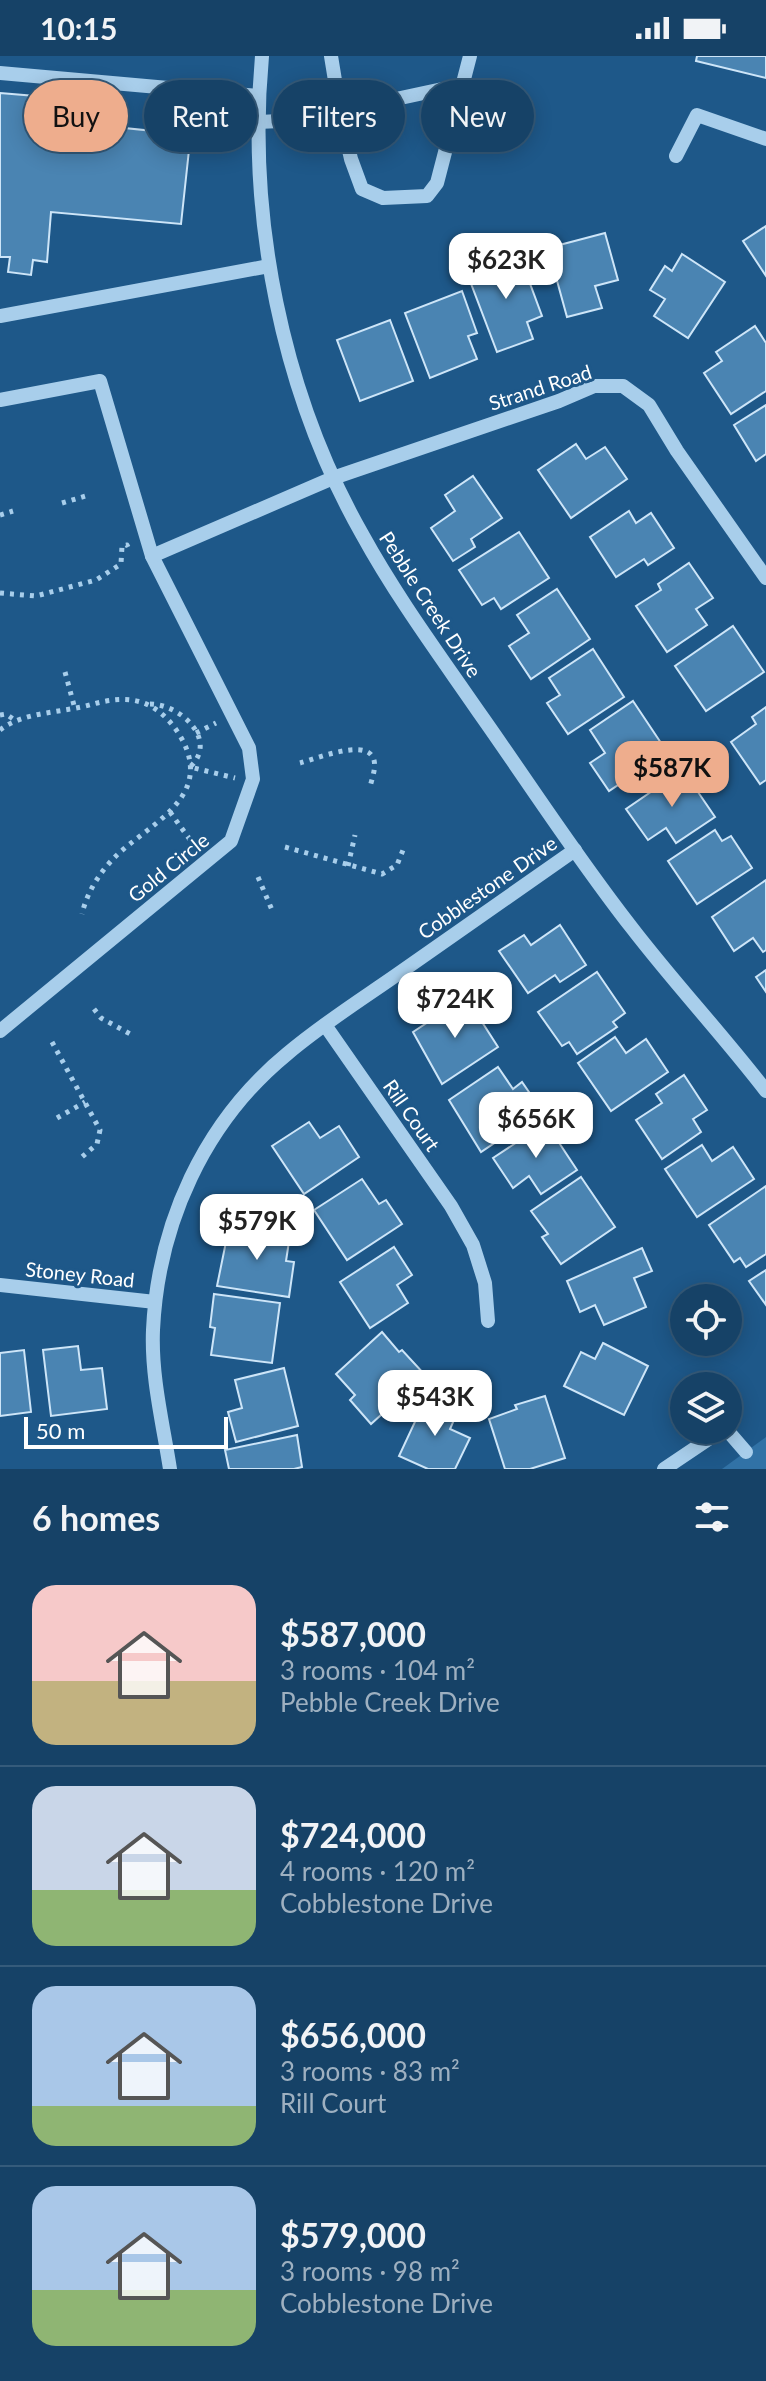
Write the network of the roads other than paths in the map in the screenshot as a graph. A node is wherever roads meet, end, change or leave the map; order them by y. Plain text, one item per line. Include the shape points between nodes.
1 (262, 56) edge
2 (331, 56) edge
3 (470, 56) edge
4 (0, 73) edge
5 (335, 80) edge
6 (463, 80) edge
7 (259, 96) junction
8 (273, 121) edge
9 (258, 122) junction
10 (766, 139) edge
11 (349, 152) edge
12 (445, 152) edge
13 (676, 156) dead end
14 (269, 266) junction
15 (0, 316) edge
16 (0, 400) edge
17 (333, 478) junction
18 (152, 556) junction
19 (766, 578) edge
20 (575, 850) junction
21 (325, 1025) junction
22 (0, 1031) edge
23 (766, 1091) edge
24 (0, 1285) edge
25 (155, 1302) junction
26 (488, 1321) dead end
27 (702, 1444) edge
28 (738, 1444) edge
29 (746, 1452) dead end
30 (170, 1469) edge
31 (664, 1469) edge

1 - 7 street, Pebble Creek Drive
2 - 5 street
3 - 6 street
4 - 7 street
7 - 9 street, Pebble Creek Drive
8 - 9 street
9 - 14 street, Pebble Creek Drive
10 - 13 street via 697,115
11 - 12 street via 362,189 383,198 427,196 437,183
14 - 15 street
14 - 17 street, Pebble Creek Drive via 295,375
16 - 18 street, Gold Circle via 100,381
17 - 18 street
17 - 19 street, Strand Road via 594,386 623,386 649,405
17 - 20 street, Pebble Creek Drive via 411,614
18 - 22 street, Gold Circle via 249,748 251,783 231,841
20 - 21 street, Cobblestone Drive
20 - 23 street, Pebble Creek Drive via 634,931
21 - 25 street, Cobblestone Drive via 261,1078 213,1136 178,1207
21 - 26 street, Rill Court via 473,1245 485,1283
24 - 25 street, Stoney Road
25 - 30 street, Cobblestone Drive via 156,1372
27 - 31 street
28 - 29 street

